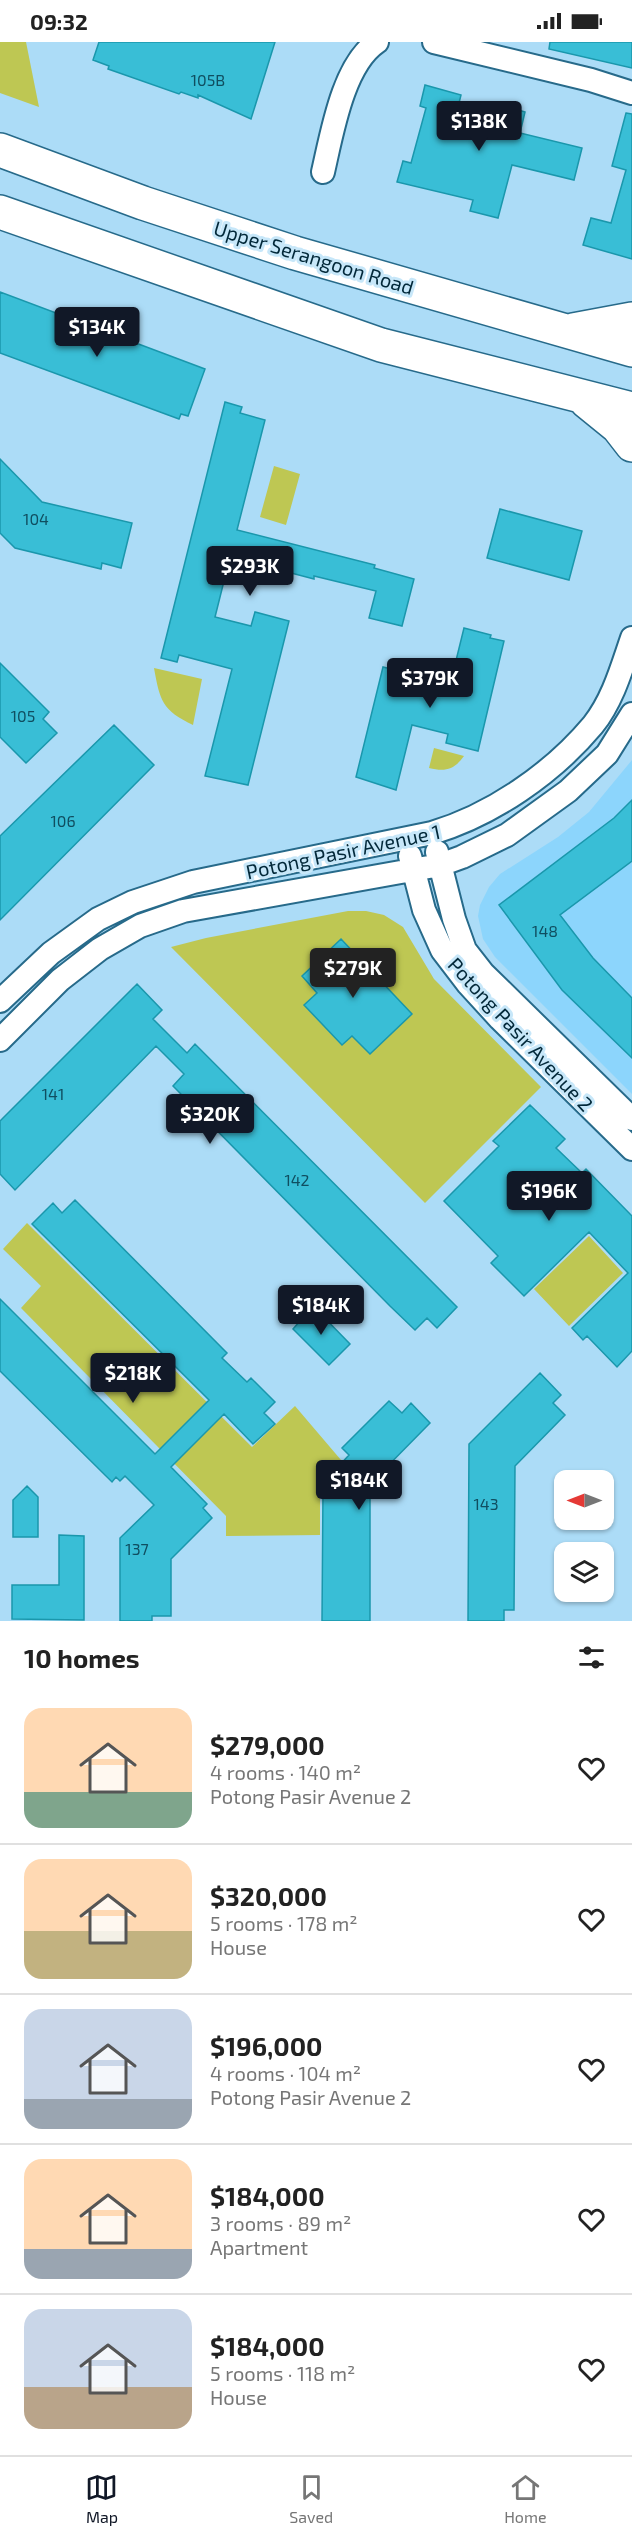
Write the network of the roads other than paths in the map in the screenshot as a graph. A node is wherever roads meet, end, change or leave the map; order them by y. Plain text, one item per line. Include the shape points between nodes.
1 (377, 42) edge
2 (434, 42) edge
3 (632, 93) edge
4 (0, 150) edge
5 (323, 171) dead end
6 (0, 212) edge
7 (632, 319) edge
8 (569, 331) junction
9 (632, 350) edge
10 (579, 396) junction
11 (632, 409) edge
12 (632, 446) edge
13 (632, 638) edge
14 (632, 714) edge
15 (432, 833) junction
16 (407, 839) junction
17 (440, 865) junction
18 (413, 870) junction
19 (0, 1001) edge
20 (0, 1040) edge
21 (632, 1119) edge
22 (632, 1149) edge

1 - 5 street via 367,49 353,70
2 - 3 street
4 - 8 main road, Upper Serangoon Road via 295,253
6 - 10 main road via 381,345
7 - 8 main road
8 - 9 main road, Upper Serangoon Road
10 - 11 main road
10 - 12 main road via 618,427
13 - 15 street, Potong Pasir Avenue 1 via 611,696 593,724 568,750 519,792 490,810
14 - 17 street, Potong Pasir Avenue 1 via 608,754 568,791 507,835
15 - 16 street, Potong Pasir Avenue 1
15 - 17 street, Potong Pasir Avenue 2
16 - 18 street, Potong Pasir Avenue 2
16 - 19 street, Potong Pasir Avenue 1 via 193,882 133,902 98,919 51,953
17 - 18 street, Potong Pasir Avenue 1
17 - 21 street, Potong Pasir Avenue 2 via 465,950 483,973
18 - 20 street, Potong Pasir Avenue 1 via 183,911 140,926 100,949 60,980
18 - 22 street, Potong Pasir Avenue 2 via 431,928 468,984

